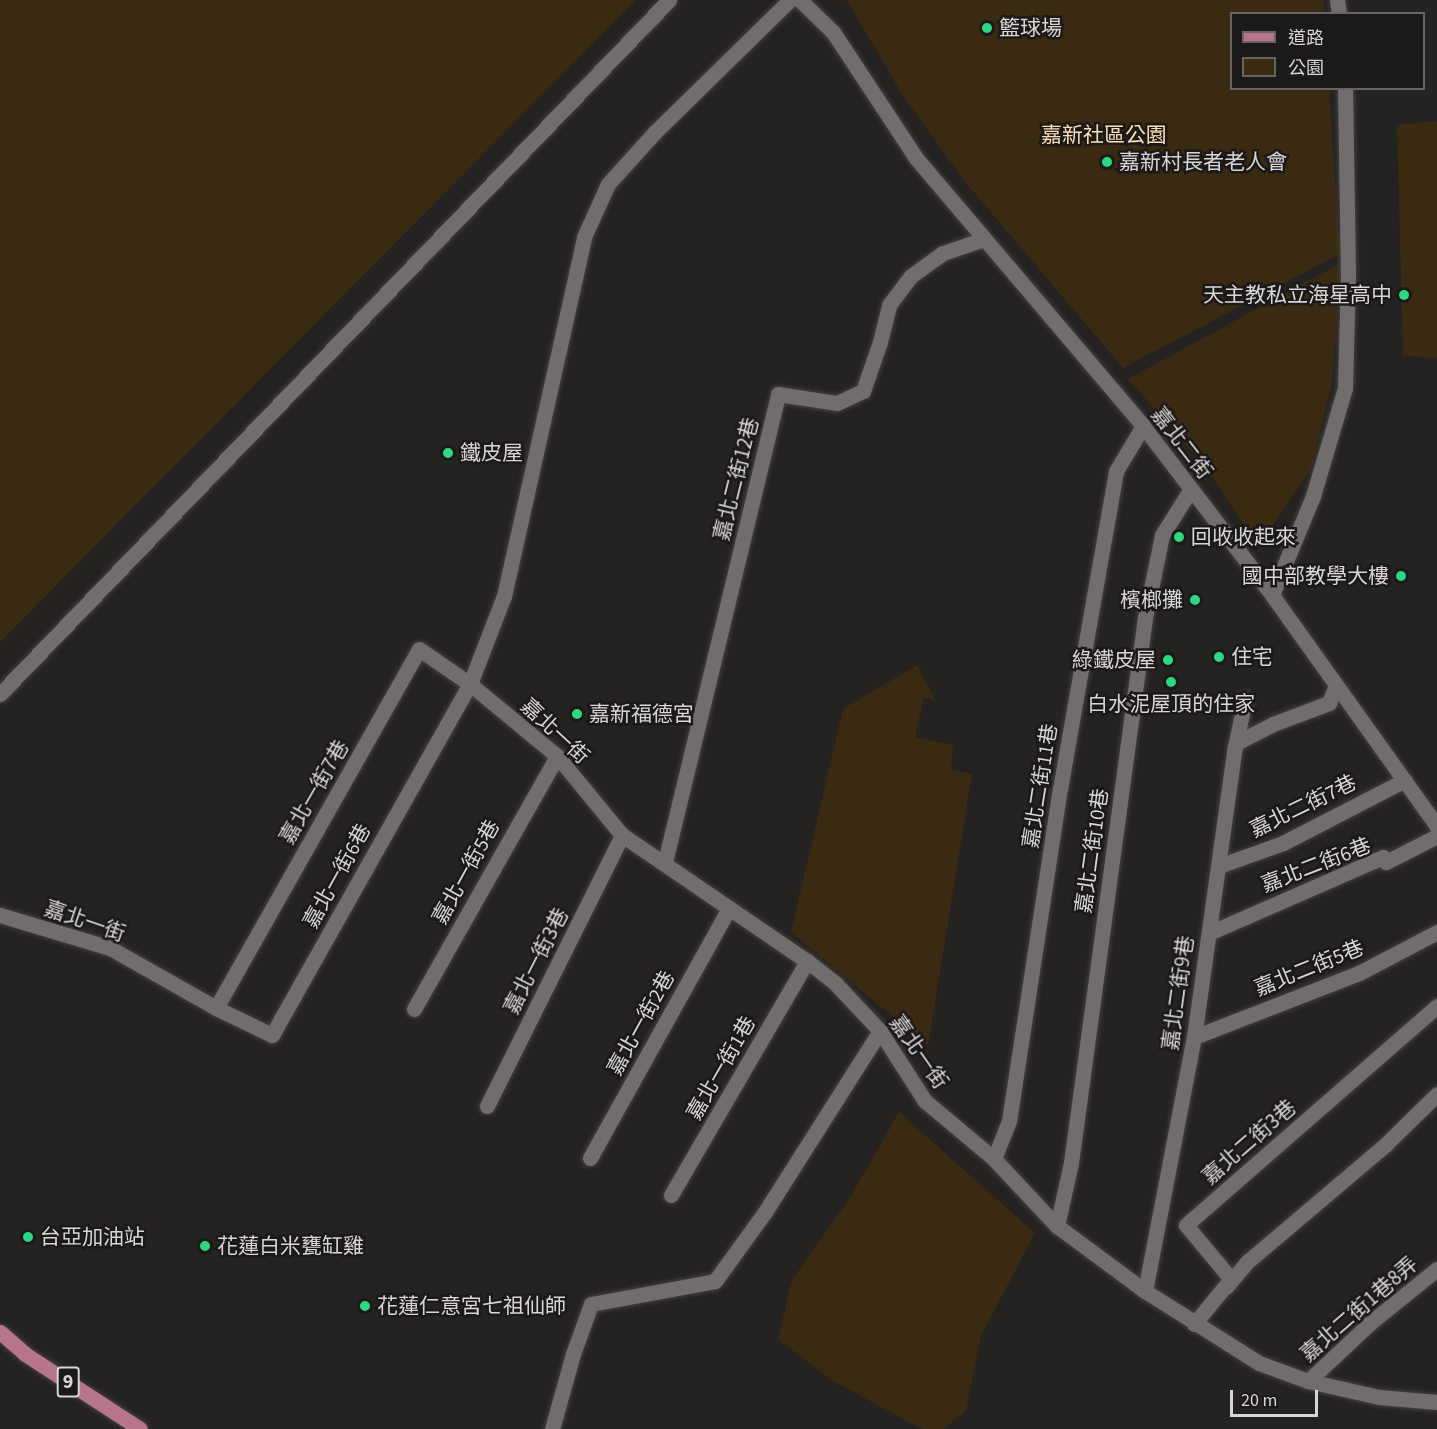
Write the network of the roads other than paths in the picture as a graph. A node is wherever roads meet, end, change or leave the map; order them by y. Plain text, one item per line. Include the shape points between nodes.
1 (669, 0) edge
2 (790, 0) edge
3 (800, 0) edge
4 (1345, 90) edge
5 (984, 239) junction
6 (1143, 426) junction
7 (1191, 489) junction
8 (1272, 595) junction
9 (470, 684) junction
10 (1336, 685) junction
11 (0, 694) edge
12 (1245, 699) dead end
13 (1236, 743) junction
14 (557, 756) junction
15 (1405, 780) junction
16 (1437, 826) edge
17 (622, 835) junction
18 (1437, 836) edge
19 (665, 862) junction
20 (1219, 866) junction
21 (729, 908) junction
22 (0, 915) edge
23 (1437, 932) edge
24 (1209, 933) junction
25 (807, 961) junction
26 (1437, 1006) edge
27 (216, 1008) junction
28 (414, 1009) dead end
29 (880, 1031) junction
30 (1194, 1037) junction
31 (1437, 1094) edge
32 (487, 1106) dead end
33 (590, 1158) dead end
34 (994, 1159) junction
35 (670, 1195) dead end
36 (1057, 1226) junction
37 (1437, 1269) edge
38 (1145, 1291) junction
39 (1194, 1324) junction
40 (0, 1332) edge
41 (1308, 1381) junction
42 (1436, 1402) edge
43 (140, 1429) edge
44 (552, 1429) edge

1 - 11 street
2 - 9 street via 655,132 608,184 584,237 504,596
3 - 5 street, 嘉北二街 via 832,32 916,158
4 - 8 street via 1345,388 1313,496
5 - 6 street, 嘉北二街
5 - 19 street, 嘉北二街12巷 via 943,253 911,276 889,305 863,391 837,403 778,394
6 - 7 street, 嘉北二街
6 - 34 street, 嘉北二街11巷 via 1116,471 1060,789 1009,1121
7 - 8 street, 嘉北二街
7 - 36 street, 嘉北二街10巷 via 1162,535 1145,618 1071,1163
8 - 10 street, 嘉北二街
9 - 14 street, 嘉北一街
9 - 27 street, 嘉北一街6巷 via 272,1035
9 - 27 street, 嘉北一街7巷 via 419,649
10 - 13 street via 1329,703
10 - 15 street, 嘉北二街
12 - 13 street, 嘉北二街9巷
13 - 20 street, 嘉北二街9巷
14 - 17 street, 嘉北一街
14 - 28 street, 嘉北一街5巷
15 - 16 street, 嘉北二街
15 - 20 street, 嘉北二街7巷 via 1283,843
17 - 19 street, 嘉北一街
17 - 32 street, 嘉北一街3巷
18 - 24 street, 嘉北二街6巷 via 1386,862 1383,857
19 - 21 street, 嘉北一街
20 - 24 street, 嘉北二街9巷
21 - 25 street, 嘉北一街
21 - 33 street, 嘉北一街2巷
22 - 27 street, 嘉北一街 via 110,948
23 - 30 street, 嘉北二街5巷 via 1359,973
24 - 30 street, 嘉北二街9巷
25 - 29 street, 嘉北一街 via 835,983
25 - 35 street, 嘉北一街1巷
26 - 39 street, 嘉北二街3巷 via 1186,1225 1231,1279
29 - 34 street, 嘉北一街 via 925,1101
29 - 44 street via 765,1212 714,1281 591,1304
30 - 38 street, 嘉北二街9巷
31 - 39 street via 1386,1144 1247,1262
34 - 36 street, 嘉北一街
36 - 38 street, 嘉北一街
37 - 41 street, 嘉北二街1巷8弄 via 1370,1323
38 - 39 street, 嘉北一街
39 - 41 street, 嘉北一街 via 1259,1363
40 - 43 main road, 9 via 25,1354
41 - 42 street, 嘉北一街 via 1379,1397

